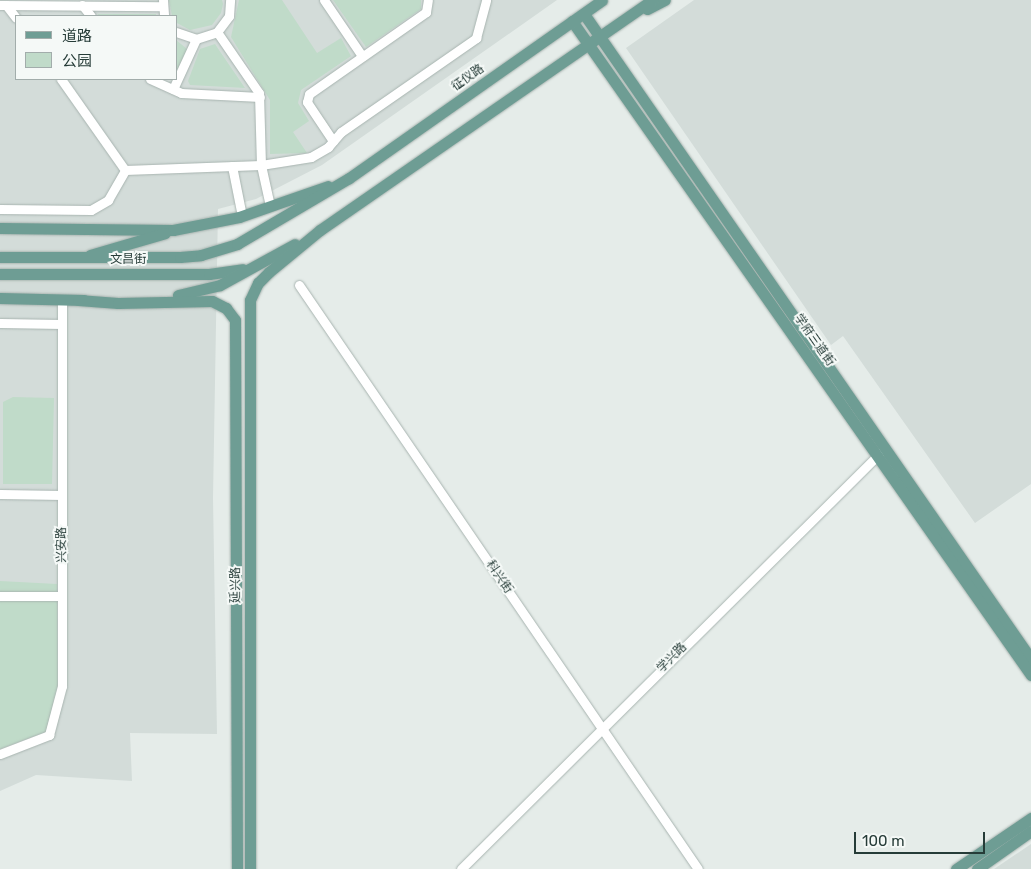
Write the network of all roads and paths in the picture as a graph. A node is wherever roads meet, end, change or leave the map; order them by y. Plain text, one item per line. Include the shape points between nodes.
1 (230, 0) edge
2 (324, 0) edge
3 (428, 0) edge
4 (486, 0) edge
5 (602, 0) edge
6 (652, 0) edge
7 (665, 0) edge
8 (19, 2) edge
9 (133, 3) edge
10 (162, 3) edge
11 (3, 5) edge
12 (82, 5) junction
13 (584, 14) junction
14 (90, 15) edge
15 (15, 17) edge
16 (572, 21) junction
17 (623, 21) junction
18 (217, 32) junction
19 (178, 33) edge
20 (598, 36) junction
21 (196, 39) junction
22 (588, 44) junction
23 (362, 56) junction
24 (178, 78) edge
25 (62, 80) edge
26 (152, 80) edge
27 (177, 80) edge
28 (173, 89) junction
29 (260, 98) junction
30 (333, 141) junction
31 (261, 165) junction
32 (232, 166) junction
33 (125, 170) junction
34 (349, 178) junction
35 (270, 206) junction
36 (0, 209) edge
37 (242, 216) junction
38 (0, 228) edge
39 (172, 230) junction
40 (320, 230) junction
41 (0, 257) edge
42 (78, 258) junction
43 (255, 266) junction
44 (0, 274) edge
45 (300, 285) dead end
46 (2, 298) edge
47 (62, 300) junction
48 (78, 300) junction
49 (0, 323) edge
50 (62, 324) junction
51 (881, 452) junction
52 (0, 494) edge
53 (62, 495) junction
54 (0, 596) edge
55 (62, 596) junction
56 (1031, 658) edge
57 (1031, 675) edge
58 (602, 728) junction
59 (0, 754) edge
60 (1031, 818) edge
61 (1031, 831) edge
62 (237, 869) edge
63 (250, 869) edge
64 (461, 869) edge
65 (698, 869) edge
66 (956, 869) edge
67 (977, 869) edge

1 - 18 street via 229,16
2 - 23 street
3 - 23 street via 426,12
4 - 30 street via 476,38 341,132
5 - 13 main road, 征仪路
6 - 17 main road
7 - 17 main road
8 - 11 street
8 - 12 street
9 - 10 street
9 - 12 street
11 - 15 street
12 - 14 street
13 - 16 main road, 征仪路
13 - 20 main road, 学府三道街
16 - 22 main road, 学府三道街
16 - 34 main road, 征仪路
17 - 20 main road
18 - 21 street
18 - 29 street
19 - 21 street
20 - 22 main road
20 - 51 main road, 学府三道街
21 - 24 street
22 - 40 main road
22 - 51 main road, 学府三道街
23 - 30 street via 309,94 307,102
25 - 33 street
26 - 28 street
27 - 28 street
28 - 29 street via 181,93
29 - 31 street
30 - 31 street via 311,157
31 - 32 street
31 - 35 street
32 - 33 street
32 - 37 street
33 - 36 street via 108,200 91,210
34 - 35 main road
34 - 42 main road, 文昌街 via 262,232 219,251 180,257
35 - 37 main road
37 - 39 main road
38 - 39 main road
39 - 42 main road
40 - 43 main road
40 - 63 main road, 延兴路 via 269,272 258,283 250,300
41 - 42 main road, 文昌街
43 - 44 main road, 文昌街 via 209,274
43 - 48 main road via 202,290 169,297
45 - 58 street, 科兴街
46 - 47 main road
47 - 48 main road
47 - 50 street, 兴安路
48 - 62 main road, 延兴路 via 118,303 212,301 226,308 235,320
49 - 50 street
50 - 53 street, 兴安路
51 - 56 main road, 学府三道街
51 - 57 main road, 学府三道街
51 - 58 street, 学兴路
52 - 53 street
53 - 55 street, 兴安路
54 - 55 street
55 - 59 street, 兴安路 via 62,686 49,736
58 - 64 street, 学兴路
58 - 65 street, 科兴街
60 - 66 main road
61 - 67 main road

